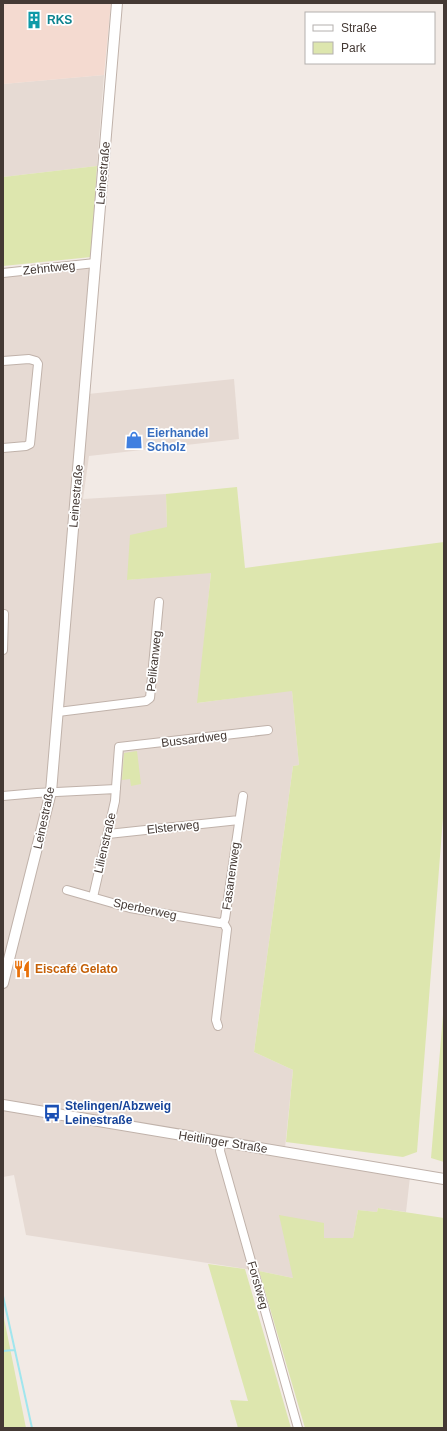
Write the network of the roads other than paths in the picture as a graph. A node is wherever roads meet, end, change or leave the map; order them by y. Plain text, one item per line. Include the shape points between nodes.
1 (117, 3) edge
2 (95, 263) junction
3 (3, 273) edge
4 (3, 362) edge
5 (3, 448) edge
6 (159, 602) dead end
7 (4, 614) dead end
8 (3, 636) edge
9 (3, 650) edge
10 (58, 712) junction
11 (268, 730) dead end
12 (119, 748) joint
13 (116, 789) junction
14 (51, 792) junction
15 (3, 796) edge
16 (243, 796) dead end
17 (239, 820) junction
18 (108, 834) junction
19 (67, 890) dead end
20 (93, 897) junction
21 (223, 922) junction
22 (3, 983) edge
23 (218, 1026) dead end
24 (3, 1105) edge
25 (221, 1142) junction
26 (444, 1179) edge
27 (298, 1428) edge

1 - 2 street, Leinestraße
2 - 3 street, Zehntweg
2 - 10 street, Leinestraße
4 - 5 street via 29,359 38,364 30,444
6 - 10 street, Pelikanweg via 150,698 146,701
7 - 8 street
8 - 9 street
10 - 14 street, Leinestraße
11 - 12 street, Bussardweg
12 - 13 street, Lilienstraße
13 - 14 street
13 - 18 street, Lilienstraße
14 - 15 street
14 - 22 street, Leinestraße
16 - 17 street, Fasanenweg
17 - 18 street, Elsterweg
17 - 21 street, Fasanenweg
18 - 20 street, Lilienstraße
19 - 20 street, Sperberweg
20 - 21 street, Sperberweg via 130,908
21 - 23 street, Fasanenweg via 227,929 216,1020
24 - 25 street, Heitlinger Straße
25 - 26 street, Heitlinger Straße
25 - 27 street, Forstweg via 220,1151

